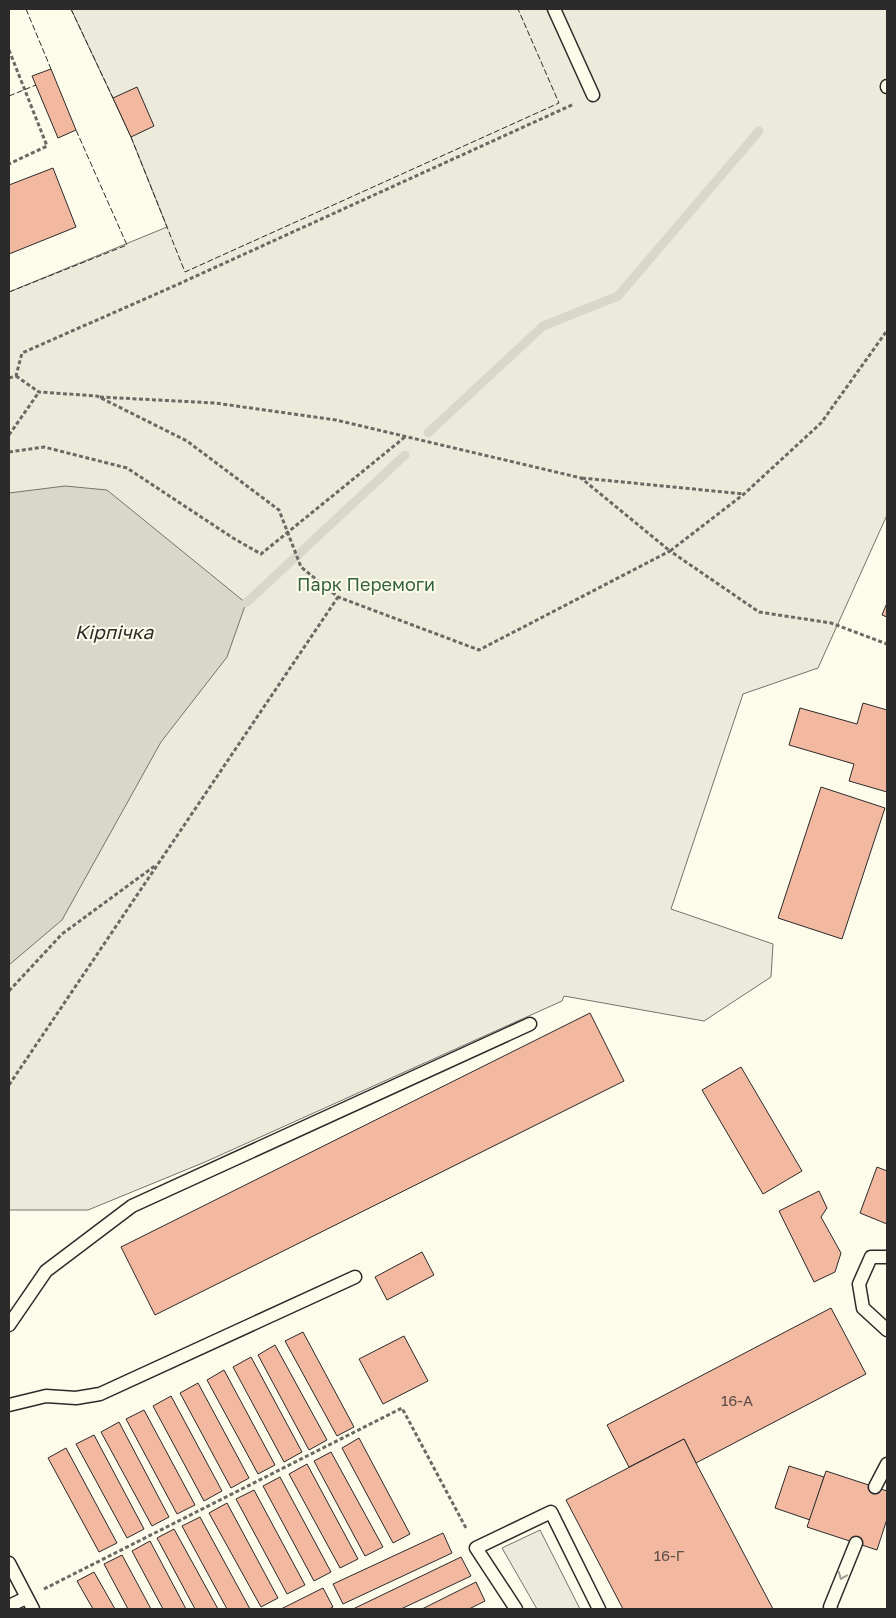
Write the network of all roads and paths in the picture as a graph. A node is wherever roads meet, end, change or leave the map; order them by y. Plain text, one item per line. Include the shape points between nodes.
1 (554, 9) edge
2 (9, 50) edge
3 (593, 95) joint
4 (9, 164) edge
5 (886, 332) dead end
6 (16, 376) junction
7 (9, 378) edge
8 (39, 392) junction
9 (97, 396) junction
10 (9, 435) edge
11 (405, 437) junction
12 (9, 452) edge
13 (581, 478) junction
14 (744, 494) junction
15 (287, 533) junction
16 (670, 551) junction
17 (338, 597) junction
18 (887, 644) edge
19 (158, 863) junction
20 (9, 991) edge
21 (530, 1024) dead end
22 (9, 1085) edge
23 (887, 1257) edge
24 (355, 1277) dead end
25 (9, 1325) edge
26 (887, 1330) edge
27 (9, 1405) edge
28 (887, 1464) edge
29 (875, 1487) dead end
30 (856, 1543) dead end
31 (476, 1548) junction
32 (9, 1563) edge
33 (26, 1598) junction
34 (9, 1606) edge
35 (33, 1609) edge
36 (516, 1609) edge
37 (599, 1609) edge
38 (831, 1609) edge

1 - 3 lane
2 - 4 path via 47,146
3 - 6 path via 22,353
5 - 14 path via 821,423
6 - 7 path
6 - 8 path
8 - 9 path
8 - 10 path
9 - 11 path via 215,404 336,420
9 - 15 path via 187,441 279,510
11 - 13 path
11 - 15 path
12 - 15 path via 44,447 127,468 260,554
13 - 14 path
13 - 16 path
14 - 16 path
15 - 17 path via 301,567
16 - 17 path via 479,650
16 - 18 path via 759,612 831,623
17 - 19 path
19 - 20 path via 62,934
19 - 22 path
21 - 25 lane via 132,1206 46,1271
23 - 26 lane via 871,1256 859,1284 863,1308
24 - 27 lane via 100,1394 76,1398 46,1396
28 - 29 lane
30 -> 38 lane
31 - 33 path via 402,1408
31 - 36 lane
31 - 37 lane via 550,1512
32 - 33 lane
33 - 34 lane
33 - 35 lane

